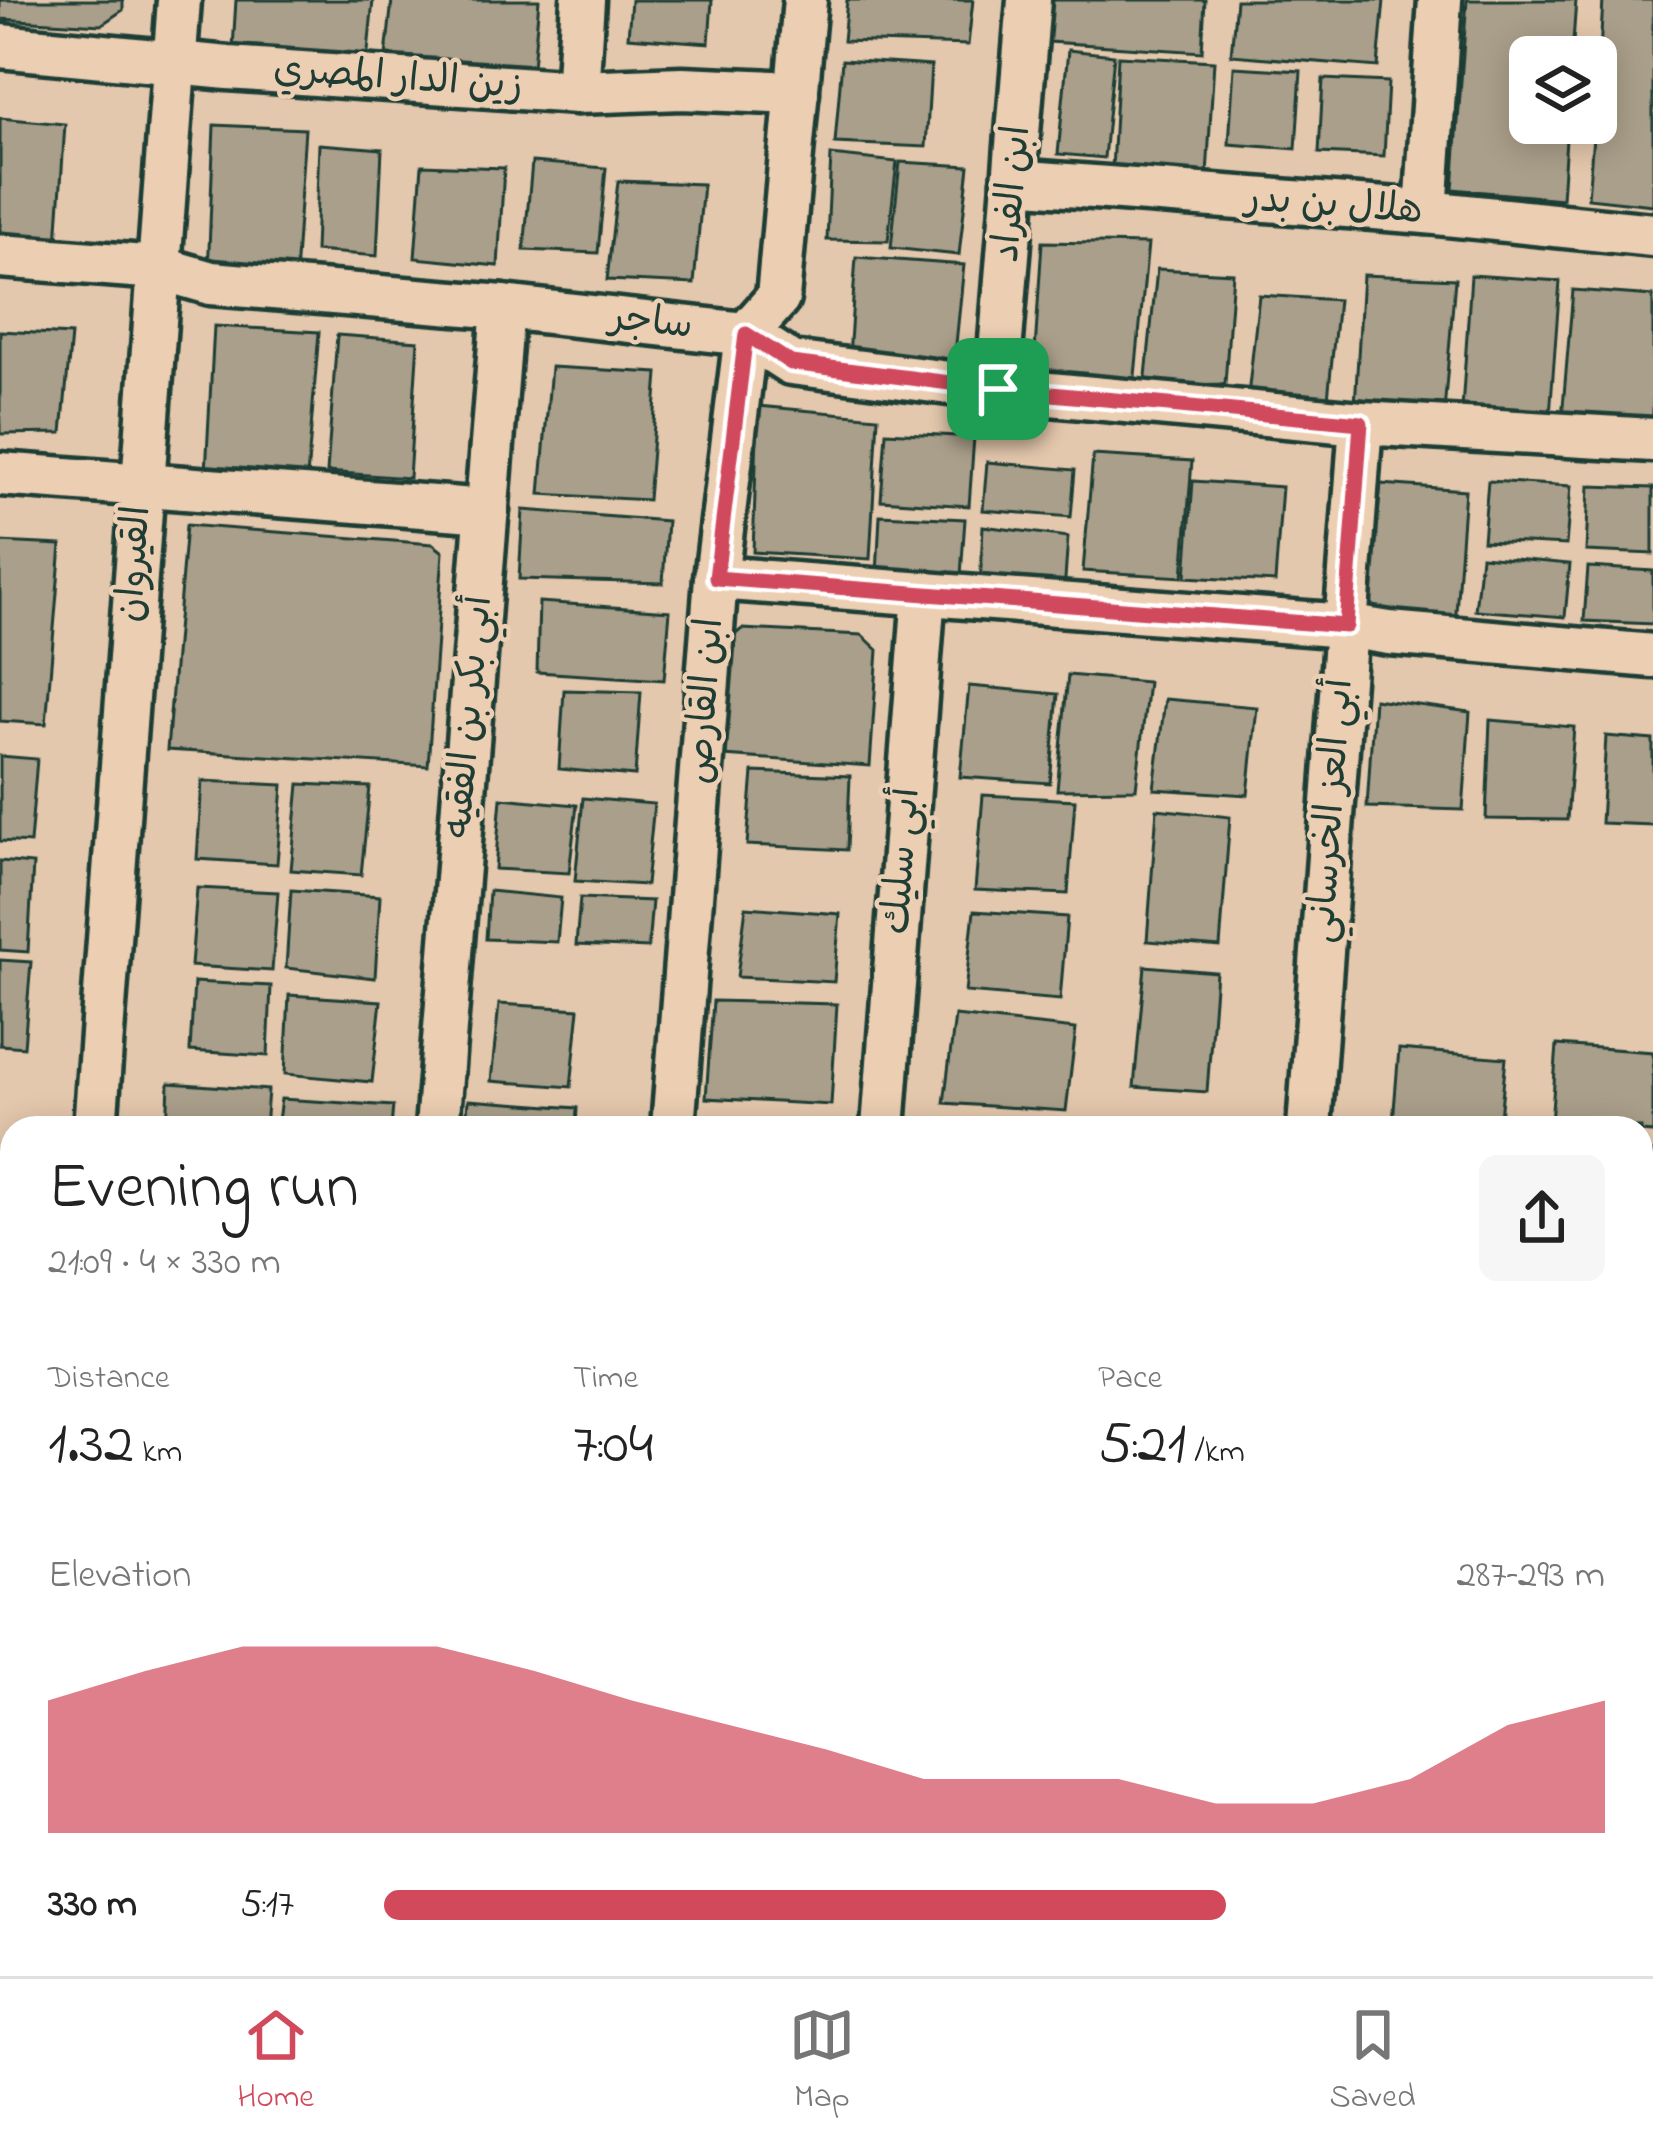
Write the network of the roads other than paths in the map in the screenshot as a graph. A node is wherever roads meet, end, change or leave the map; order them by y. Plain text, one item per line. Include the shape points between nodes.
1 (179, 0) edge
2 (583, 0) edge
3 (805, 0) edge
4 (1029, 0) edge
5 (1440, 0) edge
6 (0, 46) edge
7 (174, 60) junction
8 (577, 92) junction
9 (797, 93) junction
10 (1014, 182) junction
11 (1426, 212) junction
12 (1653, 235) edge
13 (0, 256) edge
14 (159, 268) junction
15 (503, 307) junction
16 (746, 334) junction
17 (998, 389) junction
18 (1361, 423) junction
19 (1653, 440) edge
20 (0, 474) edge
21 (141, 485) junction
22 (487, 511) junction
23 (716, 578) junction
24 (924, 593) junction
25 (1346, 626) junction
26 (1653, 656) edge
27 (95, 1116) edge
28 (438, 1116) edge
29 (674, 1116) edge
30 (884, 1116) edge
31 (1310, 1116) edge

1 - 7 street, القيروان
2 - 8 street
3 - 9 street, ابن القارص
4 - 10 street, ابن الفراد
5 - 11 street
6 - 7 street, زين الدار المصري
7 - 8 street, زين الدار المصري
7 - 14 street, القيروان
8 - 9 street, زين الدار المصري
9 - 16 street, ابن القارص via 778,298
10 - 11 street, هلال بن بدر
10 - 17 street, ابن الفراد
11 - 12 street, هلال بن بدر
13 - 14 street, ساجر
14 - 15 street, ساجر via 212,283
14 - 21 street, القيروان
15 - 16 street, ساجر
15 - 22 street, أبي بكر بن الفقيه
16 - 17 street, ساجر via 791,363
16 - 23 street, ابن القارص
17 - 18 street, ساجر
18 - 19 street, ساجر
18 - 25 street, أبي العز الخرساني
20 - 21 street
21 - 22 street
21 - 27 street, القيروان
22 - 28 street, أبي بكر بن الفقيه
23 - 24 street
23 - 29 street, ابن القارص
24 - 25 street
24 - 30 street, أبي سليك
25 - 26 street
25 - 31 street, أبي العز الخرساني

